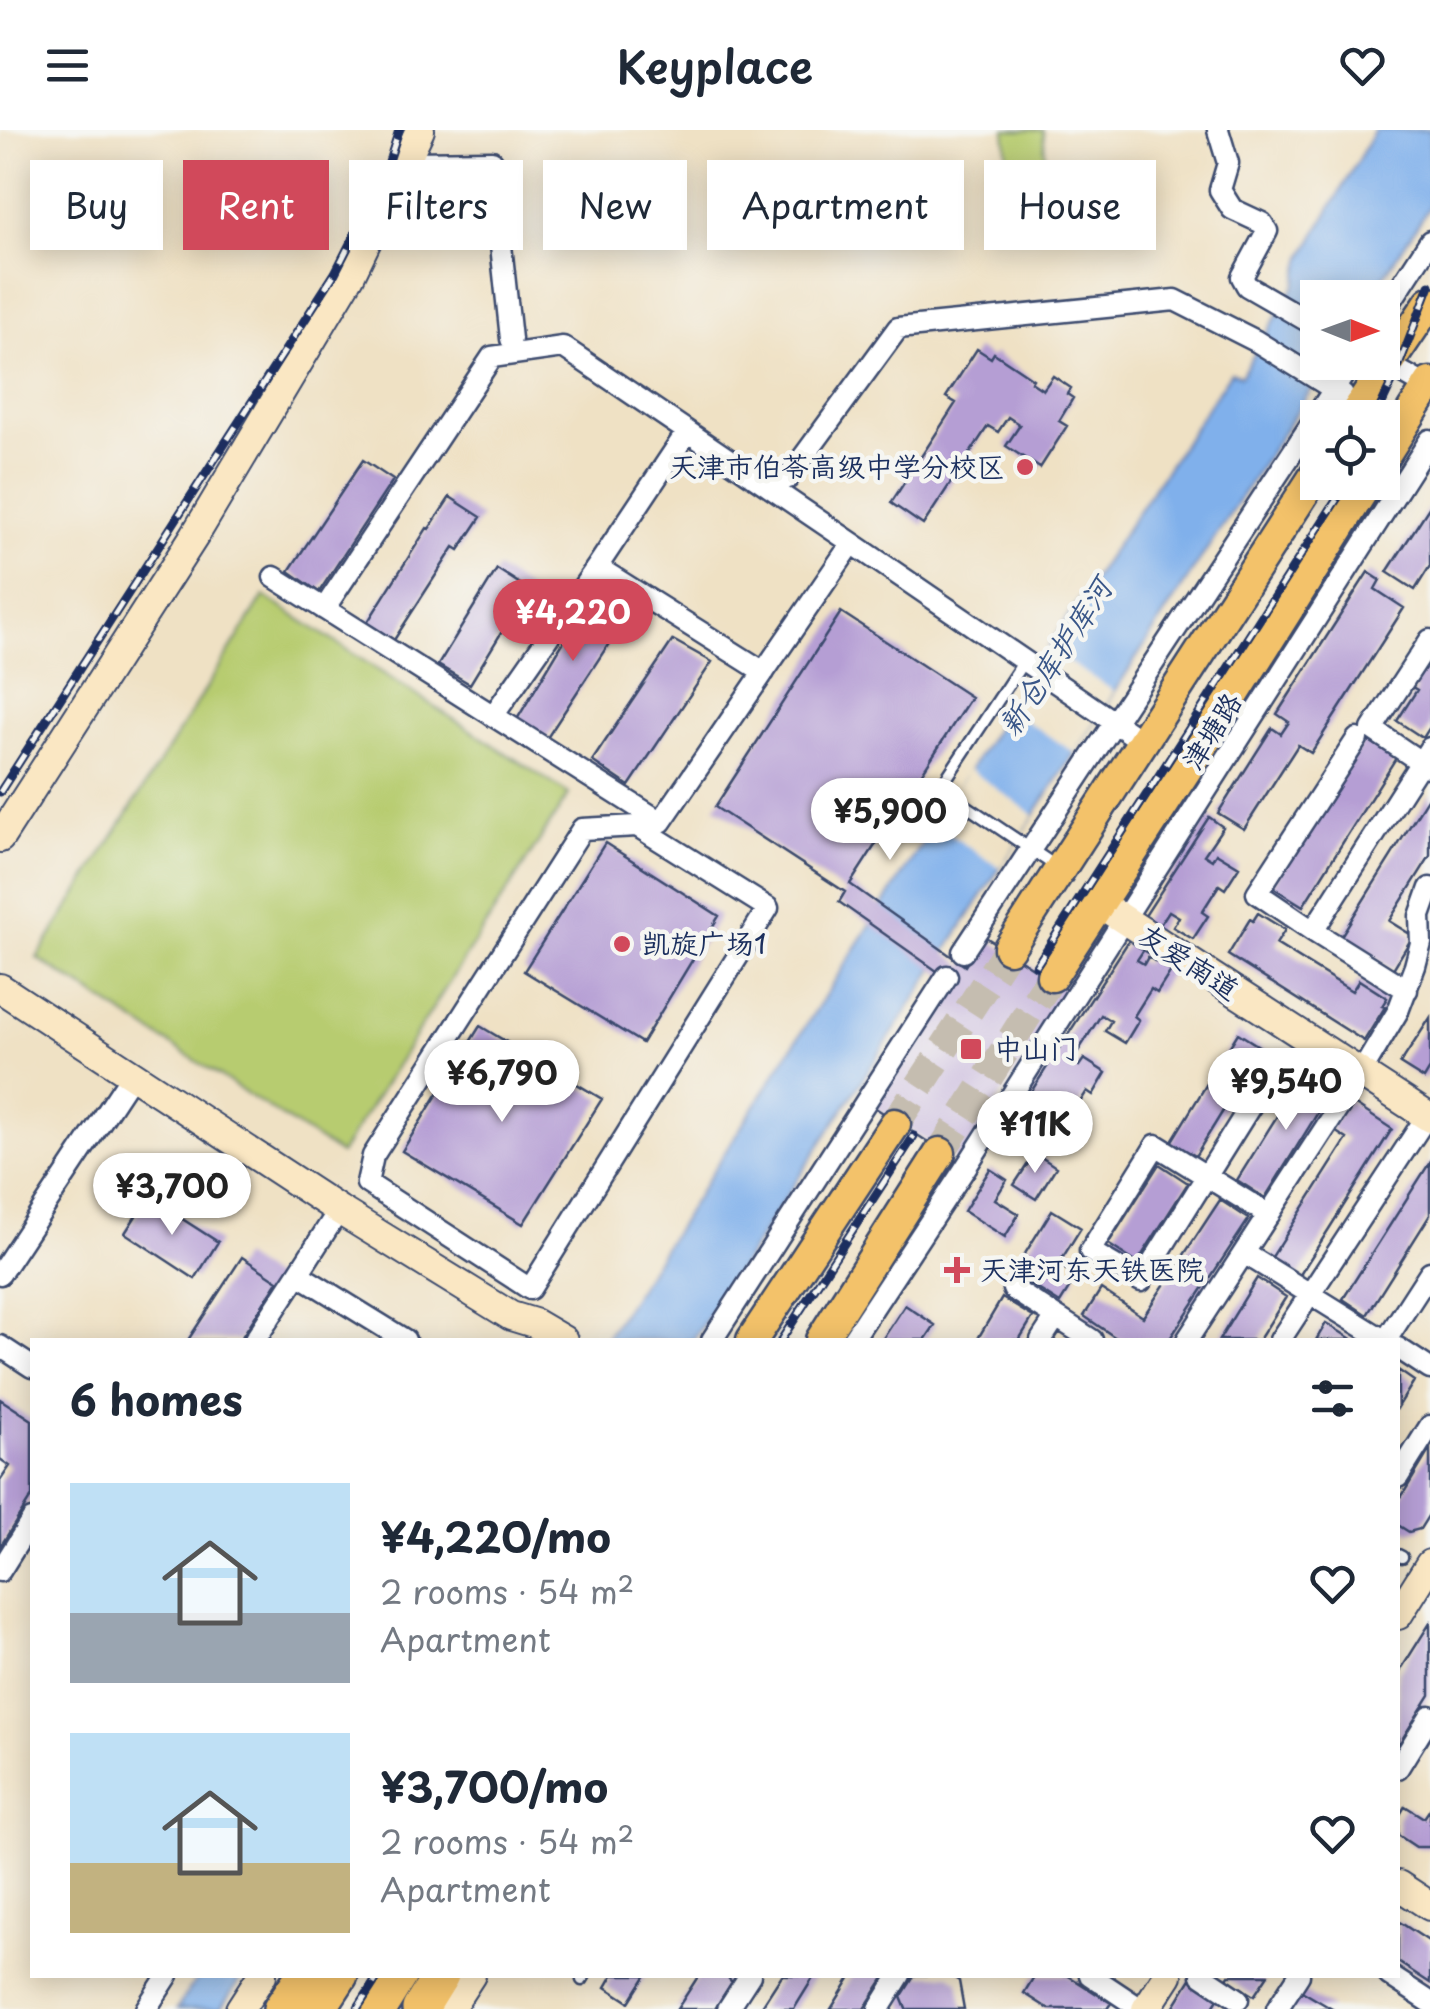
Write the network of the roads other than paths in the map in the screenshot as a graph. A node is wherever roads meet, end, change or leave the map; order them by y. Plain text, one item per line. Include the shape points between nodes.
1 (420, 130) edge
2 (1218, 130) edge
3 (408, 160) edge
4 (1430, 241) edge
5 (363, 250) edge
6 (502, 250) edge
7 (1400, 287) edge
8 (1430, 302) edge
9 (1300, 318) edge
10 (511, 339) dead end
11 (1400, 344) edge
12 (1400, 370) edge
13 (1371, 380) edge
14 (1429, 385) edge
15 (1344, 400) edge
16 (1353, 400) edge
17 (1400, 431) edge
18 (688, 432) junction
19 (1430, 440) edge
20 (1300, 471) edge
21 (788, 478) dead end
22 (1300, 499) edge
23 (1357, 500) edge
24 (852, 543) junction
25 (598, 567) junction
26 (274, 577) dead end
27 (324, 609) junction
28 (1430, 640) edge
29 (1030, 666) junction
30 (764, 672) junction
31 (494, 716) junction
32 (1115, 723) junction
33 (1357, 739) dead end
34 (1143, 742) junction
35 (1427, 759) edge
36 (0, 838) edge
37 (1022, 844) junction
38 (1059, 868) junction
39 (1430, 888) edge
40 (1112, 912) junction
41 (1313, 931) junction
42 (1009, 948) tunnel mouth
43 (963, 952) dead end
44 (947, 976) dead end
45 (1052, 976) tunnel mouth
46 (0, 988) edge
47 (1407, 990) junction
48 (1361, 1074) junction
49 (131, 1076) junction
50 (1261, 1089) dead end
51 (1427, 1111) edge
52 (895, 1124) tunnel mouth
53 (940, 1152) tunnel mouth
54 (1206, 1176) junction
55 (339, 1210) junction
56 (1268, 1215) junction
57 (1244, 1253) junction
58 (1430, 1272) edge
59 (0, 1274) edge
60 (298, 1274) junction
61 (1012, 1288) dead end
62 (530, 1289) junction
63 (1310, 1293) junction
64 (511, 1316) junction
65 (1056, 1317) junction
66 (256, 1338) edge
67 (402, 1338) edge
68 (537, 1338) edge
69 (559, 1338) edge
70 (713, 1338) edge
71 (753, 1338) edge
72 (822, 1338) edge
73 (853, 1338) edge
74 (1042, 1338) edge
75 (1089, 1338) edge
76 (1188, 1338) edge
77 (1281, 1338) edge
78 (1382, 1338) edge
79 (1386, 1338) edge
80 (0, 1346) edge
81 (1400, 1349) edge
82 (30, 1366) edge
83 (1430, 1369) edge
84 (1430, 1426) edge
85 (1400, 1475) edge
86 (30, 1523) edge
87 (1430, 1564) edge
88 (0, 1571) edge
89 (1413, 1606) edge
90 (1430, 1716) edge
91 (1400, 1765) edge
92 (1400, 1887) edge
93 (1422, 1904) edge
94 (166, 1978) edge
95 (260, 1978) edge
96 (302, 1978) edge
97 (338, 1978) edge
98 (398, 1978) edge
99 (439, 1978) edge
100 (468, 1978) edge
101 (748, 1978) edge
102 (898, 1978) edge
103 (1095, 1978) edge
104 (1166, 1978) edge
105 (1206, 1978) edge
106 (1297, 1978) edge
107 (1394, 1978) edge
108 (1430, 2002) edge
109 (1241, 2006) edge
110 (146, 2009) edge
111 (240, 2009) edge
112 (281, 2009) edge
113 (318, 2009) edge
114 (378, 2009) edge
115 (420, 2009) edge
116 (449, 2009) edge
117 (728, 2009) edge
118 (879, 2009) edge
119 (1144, 2009) edge
120 (1276, 2009) edge

1 - 3 street
2 - 9 street via 1228,163 1220,190 1232,208 1267,231 1242,278
4 - 7 street
5 - 36 street via 214,502
6 - 10 street
8 - 11 main road
12 - 14 street
13 - 16 main road
14 - 17 main road
15 - 21 street via 1256,341 1175,300 898,328
18 - 24 street
18 - 25 street
18 - 27 street via 563,347 492,356
19 - 40 street
20 - 32 street
22 - 34 main road, 津塘路
23 - 40 main road, 津塘路
24 - 29 street
24 - 30 street
25 - 30 street
25 - 31 street
26 - 27 street
27 - 31 street
28 - 35 street via 1372,729
29 - 32 street
29 - 37 lane via 940,788
30 - 31 street via 661,822
32 - 34 street
32 - 37 street
33 - 41 street via 1257,893
34 - 38 main road, 津塘路
35 - 41 street
37 - 38 lane
37 - 43 street
38 - 42 main road, 津塘路
39 - 47 street
40 - 45 main road, 津塘路
40 - 48 street, 友爱南道
40 - 73 street via 964,1170
41 - 47 street
44 - 70 street
46 - 49 street
47 - 48 street
48 - 51 street, 友爱南道
48 - 56 street
49 - 55 street
49 - 59 street
50 - 54 street
51 - 63 street
52 - 71 main road
53 - 72 main road
54 - 54 street via 1140,1281 1090,1250 1156,1145
54 - 56 street
55 - 60 street
55 - 64 street
56 - 57 street
57 - 63 street
57 - 76 street
58 - 79 street
60 - 66 street
60 - 67 street
61 - 65 street
62 - 62 street via 367,1183 373,1156 582,829 637,826 768,908
62 - 64 street
63 - 77 street
63 - 78 street
64 - 68 street
64 - 69 street
65 - 74 street
65 - 75 street
80 - 82 street
81 - 83 street
84 - 85 street
86 - 88 street
87 - 89 street
90 - 91 street
92 - 93 street
94 - 110 street
95 - 111 street
96 - 112 highway
97 - 113 highway
98 - 114 highway
99 - 115 highway
100 - 116 street
101 - 117 street
102 - 118 street
103 - 119 street
104 - 119 street
105 - 109 street
106 - 120 street
107 - 108 street

